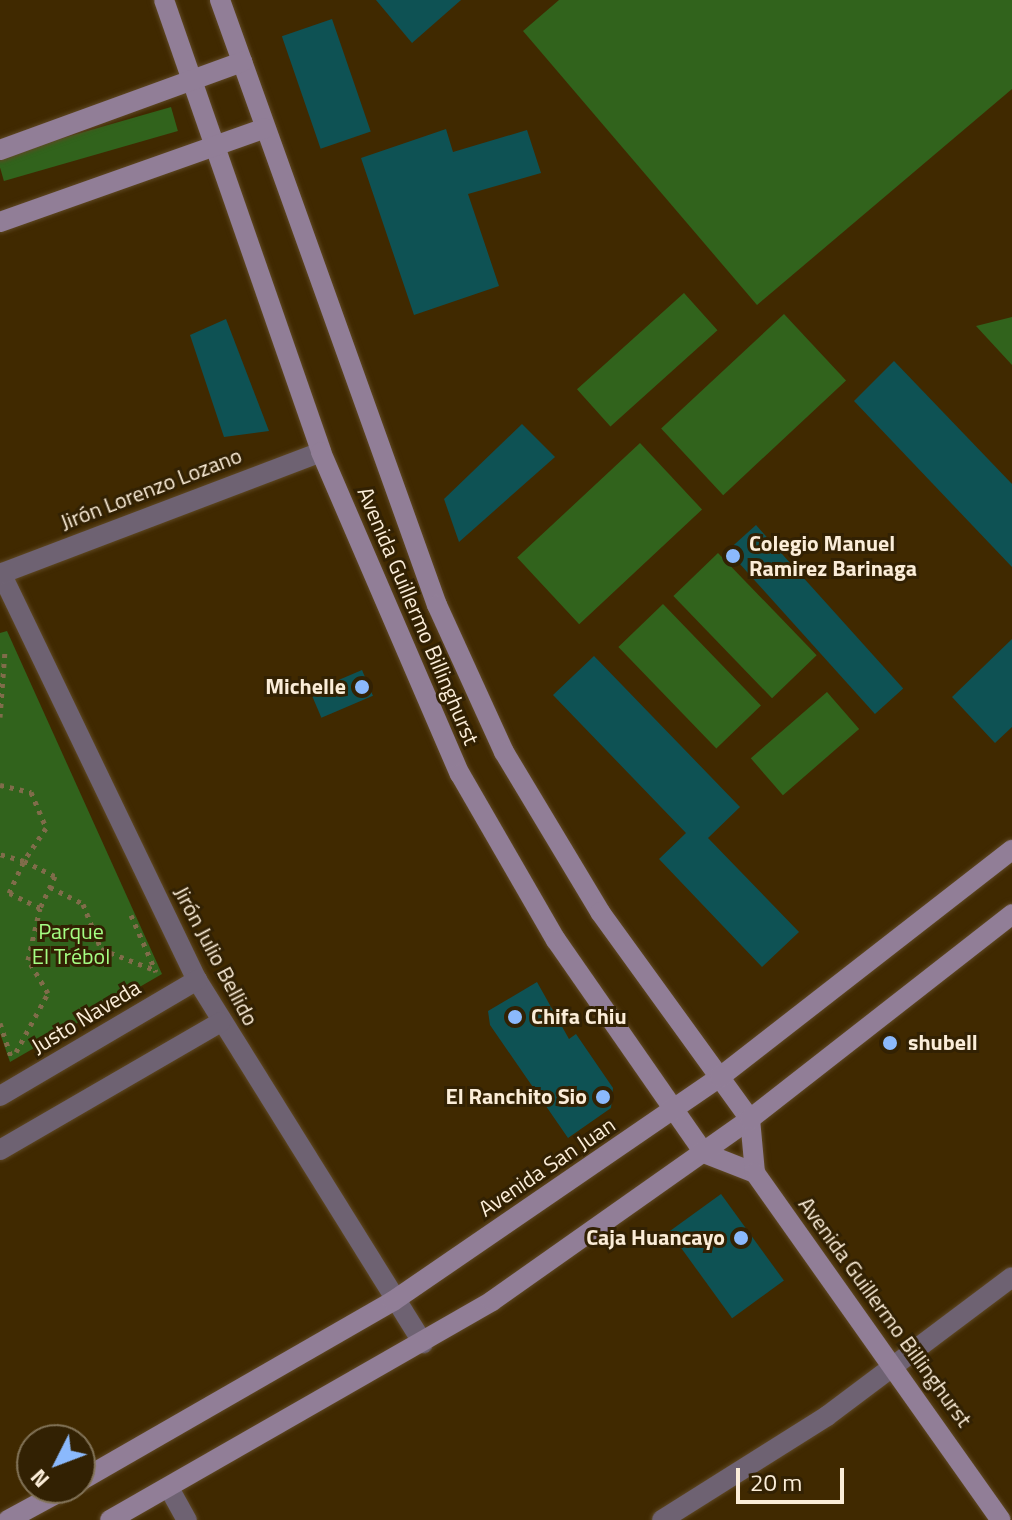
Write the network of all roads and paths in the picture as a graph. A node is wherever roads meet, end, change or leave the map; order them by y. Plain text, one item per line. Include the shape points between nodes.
1 (164, 0) edge
2 (220, 0) edge
3 (242, 62) junction
4 (193, 81) junction
5 (265, 128) junction
6 (214, 146) junction
7 (0, 150) edge
8 (0, 222) edge
9 (321, 452) junction
10 (1, 573) edge
11 (0, 642) edge
12 (13, 654) dead end
13 (0, 785) edge
14 (1012, 850) edge
15 (0, 854) edge
16 (24, 861) junction
17 (50, 887) junction
18 (124, 899) dead end
19 (40, 908) junction
20 (1012, 914) edge
21 (156, 971) junction
22 (143, 979) dead end
23 (197, 980) junction
24 (221, 1022) junction
25 (0, 1023) edge
26 (38, 1043) dead end
27 (12, 1058) junction
28 (6, 1072) dead end
29 (720, 1077) junction
30 (0, 1096) edge
31 (673, 1110) junction
32 (750, 1119) junction
33 (0, 1150) edge
34 (704, 1153) junction
35 (755, 1173) junction
36 (1012, 1277) edge
37 (393, 1301) junction
38 (423, 1343) junction
39 (896, 1366) junction
40 (96, 1472) edge
41 (169, 1488) junction
42 (38, 1504) edge
43 (8, 1520) edge
44 (110, 1520) edge
45 (187, 1520) edge
46 (662, 1520) edge
47 (1001, 1520) edge

1 - 4 main road, Avenida Guillermo Billinghurst
2 - 3 main road, Avenida Guillermo Billinghurst
3 - 4 main road
3 - 5 main road, Avenida Guillermo Billinghurst
4 - 6 main road, Avenida Guillermo Billinghurst
4 - 7 main road
5 - 6 main road
5 - 29 main road, Avenida Guillermo Billinghurst via 437,605 504,752 600,912
6 - 8 main road
6 - 9 main road, Avenida Guillermo Billinghurst
9 - 10 street, Jirón Lorenzo Lozano
9 - 31 main road, Avenida Guillermo Billinghurst via 460,774 556,940
10 - 23 street, Jirón Julio Bellido
11 - 12 path via 6,640
13 - 16 path via 31,792 46,828
14 - 29 main road, Avenida San Juan
15 - 16 path
16 - 17 path via 55,876
16 - 19 path via 9,893
17 - 19 path
17 - 21 path via 83,904 101,949
18 - 21 path
19 - 27 path via 28,960 48,993
20 - 32 main road
21 - 22 path
21 - 23 path
23 - 24 street, Jirón Julio Bellido
23 - 30 street, Justo Naveda
24 - 33 street
24 - 37 street, Jirón Julio Bellido
25 - 27 path
26 - 27 path
27 - 28 path
29 - 31 main road, Avenida San Juan
29 - 32 main road, Avenida Guillermo Billinghurst
31 - 34 main road, Avenida Guillermo Billinghurst
31 - 37 main road, Avenida San Juan
32 - 34 main road
32 - 35 main road
34 - 35 main road
34 - 38 main road
35 - 39 main road, Avenida Guillermo Billinghurst
36 - 39 street
37 - 38 street, Jirón Julio Bellido
37 - 40 main road, Avenida San Juan
38 - 41 main road
39 - 46 street
39 - 47 main road, Avenida Guillermo Billinghurst
41 - 44 main road
41 - 45 street
42 - 43 main road

